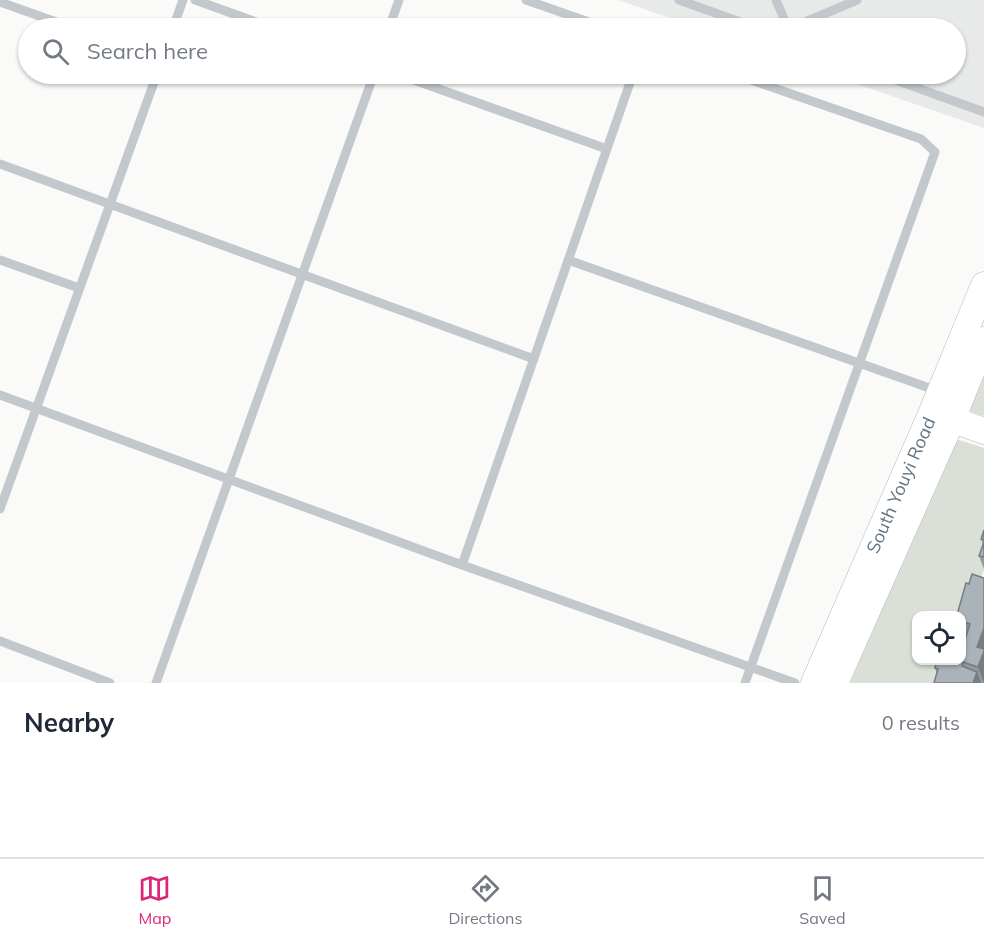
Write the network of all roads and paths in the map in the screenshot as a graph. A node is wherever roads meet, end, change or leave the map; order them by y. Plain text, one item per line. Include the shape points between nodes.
1 (183, 0) edge
2 (195, 0) edge
3 (399, 0) edge
4 (526, 0) edge
5 (679, 0) edge
6 (776, 0) edge
7 (857, 0) edge
8 (0, 2) edge
9 (44, 18) edge
10 (177, 18) edge
11 (245, 18) edge
12 (393, 18) edge
13 (577, 18) edge
14 (729, 18) edge
15 (785, 18) edge
16 (814, 18) edge
17 (153, 84) edge
18 (370, 84) edge
19 (425, 84) edge
20 (629, 84) edge
21 (763, 84) edge
22 (907, 84) edge
23 (984, 112) edge
24 (607, 148) junction
25 (0, 164) edge
26 (110, 204) junction
27 (0, 260) edge
28 (568, 260) junction
29 (302, 274) junction
30 (984, 285) edge
31 (79, 288) junction
32 (984, 340) edge
33 (534, 359) junction
34 (859, 363) junction
35 (0, 395) edge
36 (941, 408) junction
37 (36, 409) junction
38 (984, 431) edge
39 (228, 479) junction
40 (0, 509) edge
41 (462, 565) junction
42 (0, 641) edge
43 (751, 667) junction
44 (110, 683) edge
45 (156, 683) edge
46 (745, 683) edge
47 (795, 683) edge
48 (814, 683) edge
49 (835, 683) edge

1 - 10 lane
2 - 11 lane
3 - 12 lane
4 - 13 lane
5 - 14 lane
6 - 15 lane
7 - 16 lane
8 - 9 lane
17 - 26 lane
18 - 29 lane
19 - 24 lane
20 - 24 lane
21 - 34 lane via 921,139 935,152
22 - 23 lane
24 - 28 lane
25 - 26 lane
26 - 29 lane
26 - 31 lane
27 - 31 lane
28 - 33 lane
28 - 34 lane
29 - 33 lane
29 - 39 lane
30 - 36 main road, South Youyi Road
31 - 37 lane
32 - 36 main road, South Youyi Road
33 - 41 lane
34 - 36 lane
34 - 43 lane
35 - 37 lane
36 - 38 main road
36 - 48 main road, South Youyi Road
36 - 49 main road, South Youyi Road
37 - 39 lane
37 - 40 lane
39 - 41 lane
39 - 45 lane
41 - 43 lane
42 - 44 lane
43 - 46 lane
43 - 47 lane

